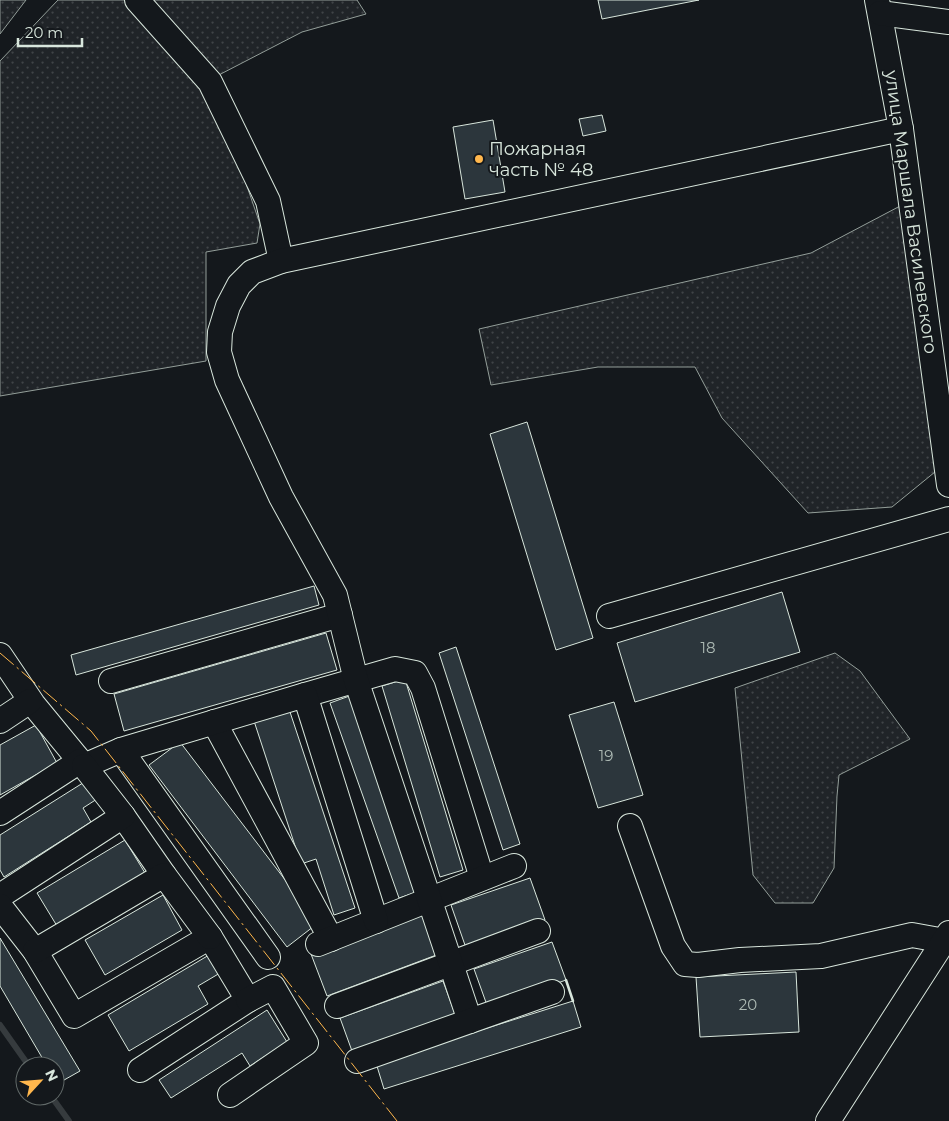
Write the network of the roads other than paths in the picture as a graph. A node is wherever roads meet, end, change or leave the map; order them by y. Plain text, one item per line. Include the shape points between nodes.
1 (137, 0) edge
2 (879, 7) edge
3 (949, 22) edge
4 (901, 129) junction
5 (281, 260) junction
6 (949, 484) edge
7 (949, 519) edge
8 (340, 615) junction
9 (609, 616) dead end
10 (0, 655) edge
11 (356, 680) junction
12 (111, 681) dead end
13 (305, 695) junction
14 (30, 701) junction
15 (0, 721) edge
16 (214, 722) junction
17 (121, 750) junction
18 (82, 763) junction
19 (0, 813) edge
20 (123, 816) junction
21 (630, 826) dead end
22 (514, 866) dead end
23 (164, 875) junction
24 (482, 878) junction
25 (0, 896) edge
26 (430, 899) junction
27 (0, 906) edge
28 (376, 920) junction
29 (538, 931) dead end
30 (210, 937) junction
31 (947, 937) edge
32 (35, 951) junction
33 (268, 957) dead end
34 (451, 964) junction
35 (552, 992) dead end
36 (248, 1000) junction
37 (337, 1006) dead end
38 (470, 1021) junction
39 (357, 1061) dead end
40 (140, 1070) dead end
41 (230, 1095) dead end
42 (828, 1121) edge

1 - 5 street via 210,82 268,201
2 - 3 street
2 - 4 street, улица Маршала Василевского
4 - 5 street
4 - 6 street, улица Маршала Василевского
5 - 8 street via 252,272 239,285 220,332 219,352 231,389 282,497 336,595
7 - 9 street
8 - 11 street
8 - 12 street
10 - 14 street
11 - 13 street
11 - 24 street via 395,668 415,673 423,688
11 - 26 street
13 - 16 street
13 - 28 street
14 - 15 street
14 - 18 street
16 - 17 street
16 - 28 street via 325,941
17 - 18 street
17 - 33 street
18 - 19 street
18 - 20 street
20 - 23 street
20 - 25 street
21 - 31 street via 673,946 685,964 821,956 912,935
22 - 24 street
23 - 30 street
23 - 32 street
24 - 26 street
26 - 28 street
26 - 34 street
27 - 32 street
29 - 34 street
30 - 32 street via 74,1016
30 - 36 street
31 - 42 street
34 - 37 street
34 - 38 street
35 - 38 street
36 - 40 street
36 - 41 street via 274,987 306,1043
38 - 39 street

